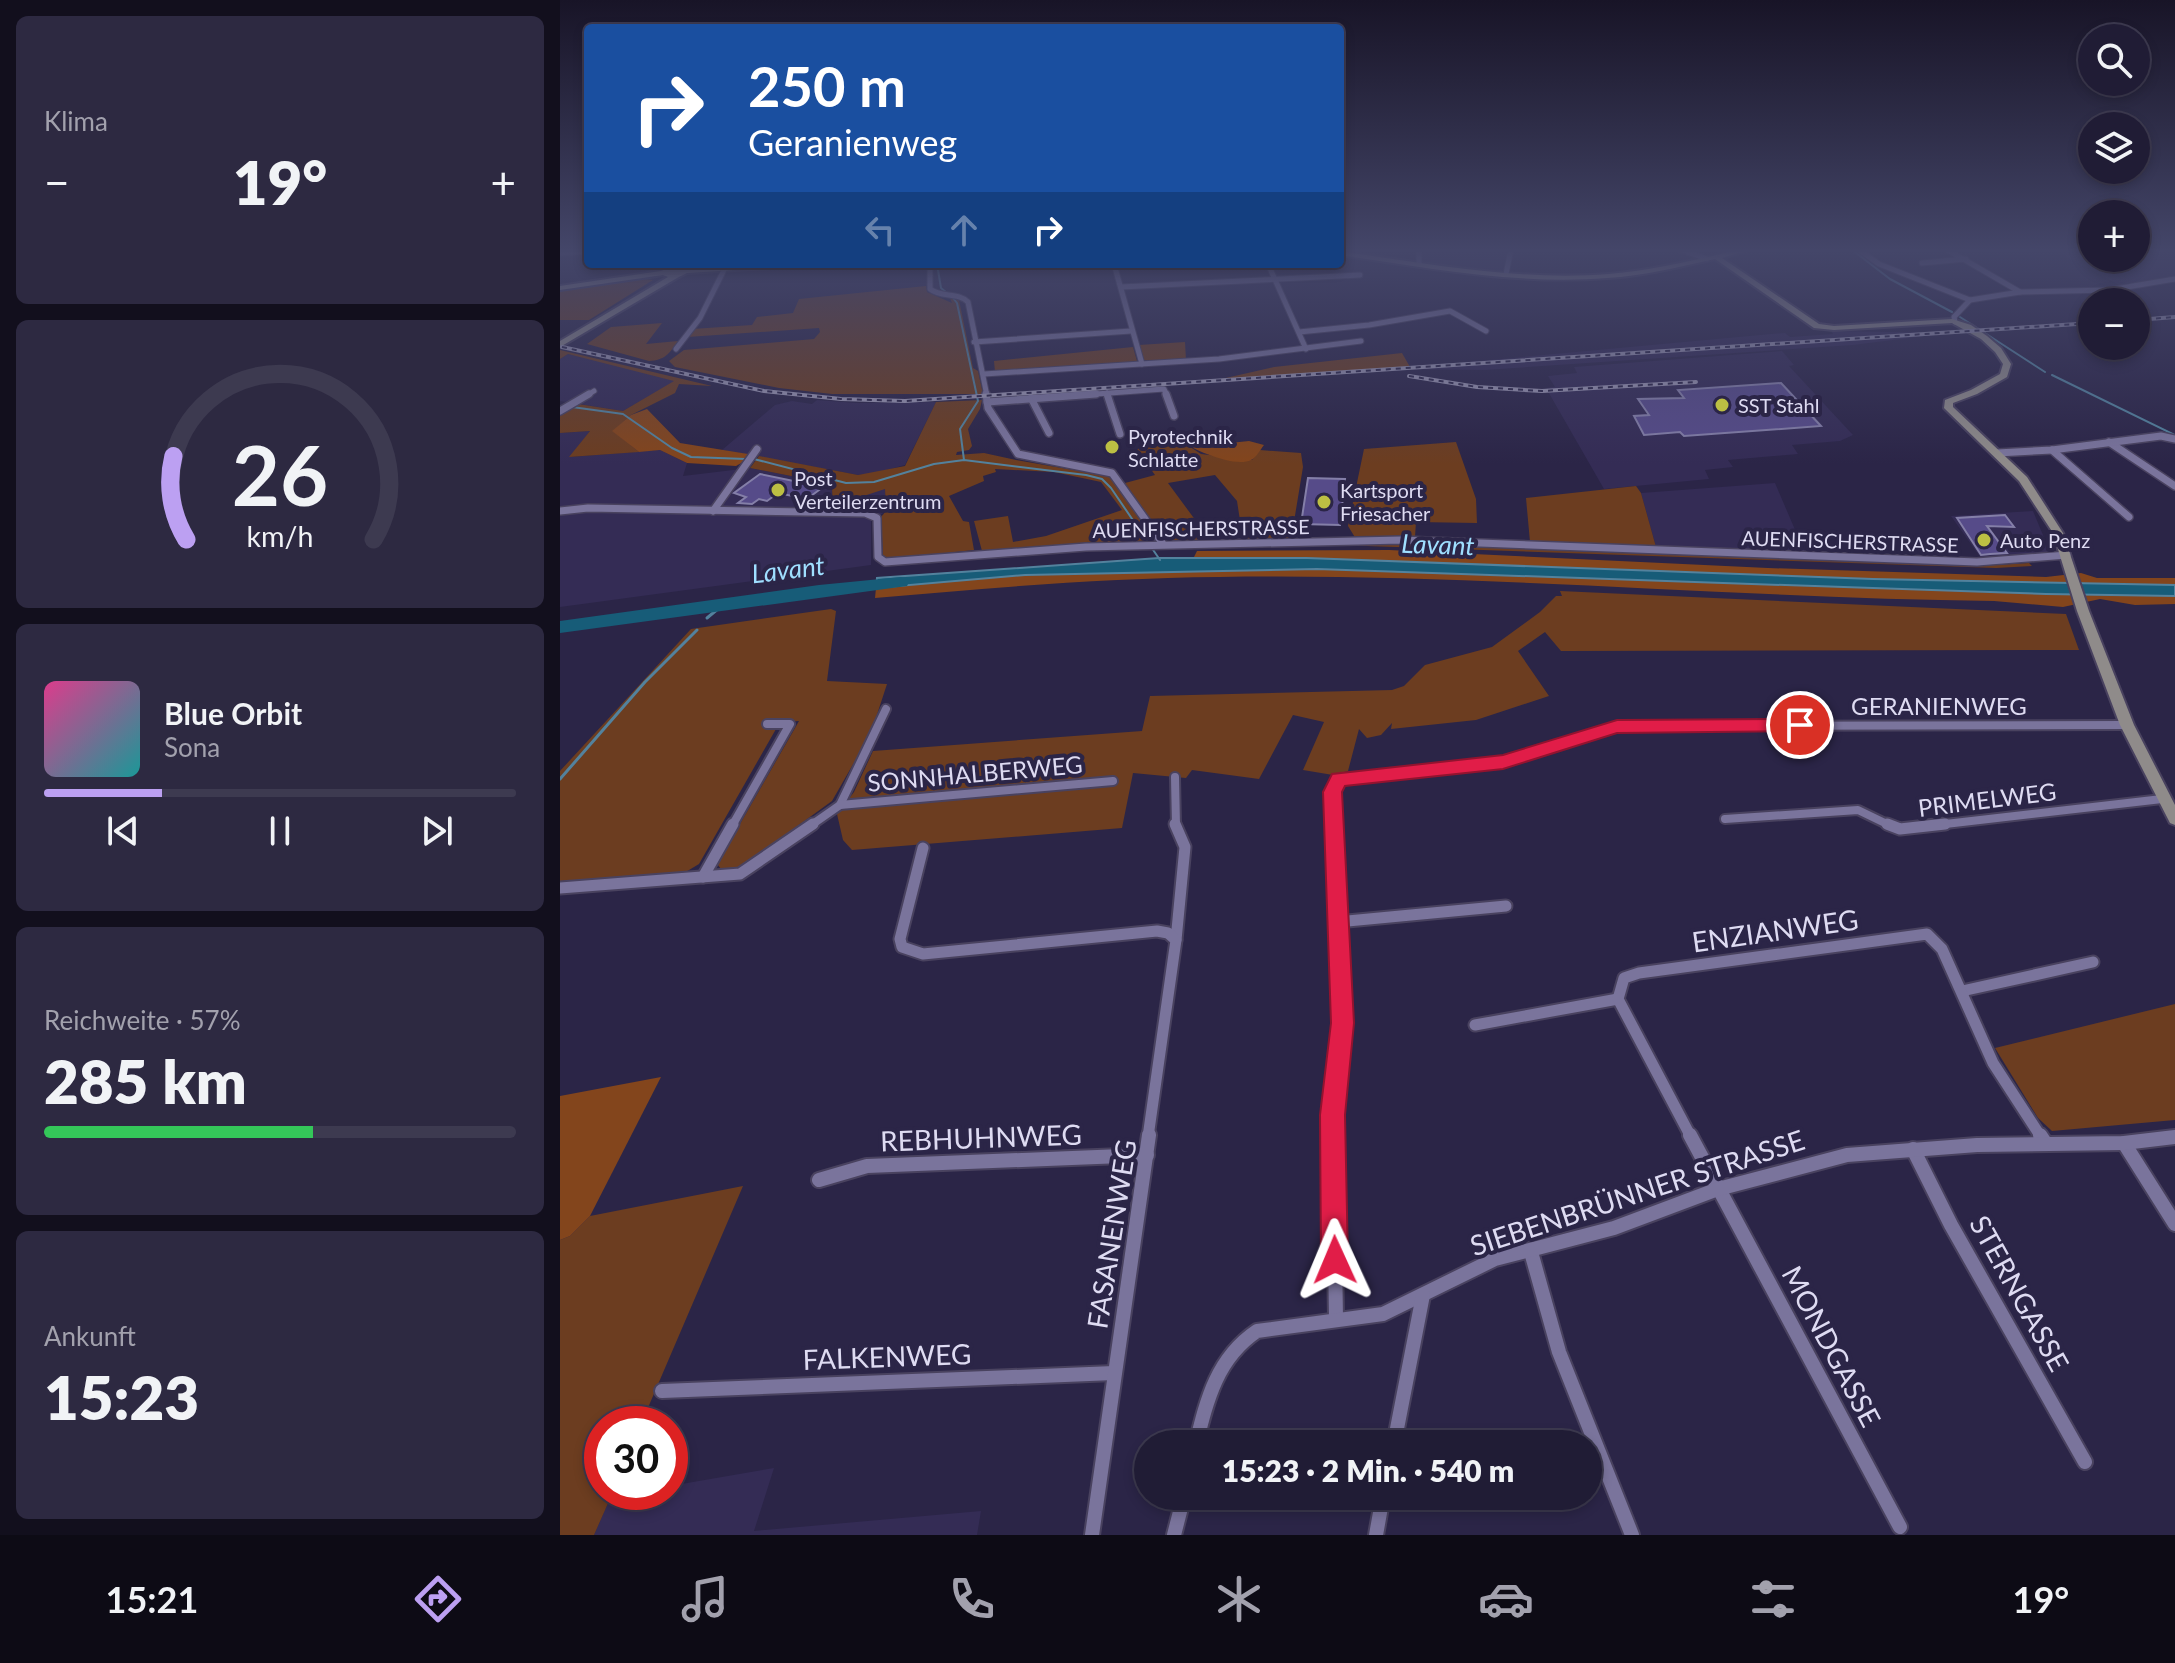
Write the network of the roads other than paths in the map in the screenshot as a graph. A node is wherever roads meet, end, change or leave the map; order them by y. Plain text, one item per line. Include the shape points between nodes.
1 (600, 321) edge
2 (698, 321) edge
3 (971, 321) edge
4 (1129, 321) edge
5 (1294, 321) edge
6 (1394, 321) edge
7 (1467, 321) edge
8 (1811, 321) edge
9 (1955, 322) joint
10 (1131, 331) junction
11 (1486, 331) dead end
12 (1299, 332) junction
13 (1361, 341) dead end
14 (974, 342) junction
15 (560, 345) edge
16 (676, 349) dead end
17 (1306, 349) junction
18 (1142, 364) junction
19 (984, 374) junction
20 (594, 391) dead end
21 (1107, 393) junction
22 (1031, 398) junction
23 (987, 402) junction
24 (562, 410) edge
25 (1174, 416) dead end
26 (1049, 433) dead end
27 (1120, 434) dead end
28 (2175, 439) edge
29 (2109, 442) junction
30 (757, 449) dead end
31 (2052, 450) junction
32 (1997, 453) junction
33 (2175, 486) edge
34 (560, 511) edge
35 (713, 511) junction
36 (2129, 517) dead end
37 (1160, 544) junction
38 (2067, 555) junction
39 (886, 709) dead end
40 (767, 724) dead end
41 (2127, 725) junction
42 (1175, 777) dead end
43 (1113, 781) dead end
44 (2162, 799) junction
45 (840, 805) junction
46 (1725, 819) dead end
47 (2175, 819) edge
48 (923, 848) dead end
49 (703, 877) junction
50 (560, 888) edge
51 (1506, 906) dead end
52 (1337, 922) junction
53 (1176, 940) junction
54 (2093, 962) dead end
55 (1962, 991) junction
56 (1618, 999) junction
57 (1475, 1025) dead end
58 (2175, 1137) edge
59 (2124, 1143) junction
60 (2046, 1144) junction
61 (1913, 1149) junction
62 (1147, 1155) junction
63 (819, 1180) dead end
64 (1718, 1189) junction
65 (2175, 1224) edge
66 (1531, 1252) junction
67 (1423, 1295) junction
68 (1336, 1318) junction
69 (1114, 1373) junction
70 (662, 1391) dead end
71 (1200, 1430) edge
72 (1397, 1430) edge
73 (2085, 1462) dead end
74 (1180, 1510) edge
75 (1380, 1510) edge
76 (1900, 1527) dead end
77 (1092, 1535) edge
78 (1174, 1535) edge
79 (1376, 1535) edge
80 (1632, 1535) edge

1 - 15 street
2 - 16 street
3 - 14 street
4 - 10 street
5 - 12 street
6 - 12 street
7 - 11 street
8 - 9 street via 1821,327
9 - 32 street via 1986,341 2007,364 2004,375 1994,382 1948,402
10 - 14 street
10 - 18 street
12 - 17 street
13 - 17 street
14 - 19 street
17 - 18 street
18 - 19 street
19 - 23 street
20 - 24 street
21 - 22 street
21 - 25 street via 1164,389
21 - 27 street
22 - 23 street
22 - 26 street
23 - 37 street via 1018,454 1112,473
28 - 29 street
29 - 31 street
29 - 33 street
30 - 35 street
31 - 32 street
31 - 36 street
32 - 38 street via 2039,501
34 - 35 street, AUENFISCHERSTRASSE
35 - 37 street, AUENFISCHERSTRASSE via 865,513 877,518 878,557 885,562
37 - 38 street, AUENFISCHERSTRASSE via 1401,540 1977,562
38 - 41 street
39 - 45 street, SONNHALBERWEG
40 - 49 street via 790,724
41 - 44 street
41 - 52 street, GERANIENWEG via 1617,726 1503,762 1338,779 1332,792
42 - 53 street, FASANENWEG via 1174,822 1185,847
43 - 45 street, SONNHALBERWEG
44 - 46 street, PRIMELWEG via 1900,829 1858,810
44 - 47 street
45 - 49 street, SONNHALBERWEG via 740,874
48 - 53 street via 900,939 908,952 1157,931
49 - 50 street, SONNHALBERWEG
51 - 52 street
52 - 68 street, GERANIENWEG via 1342,1023 1333,1115
53 - 62 street, FASANENWEG
54 - 55 street
55 - 56 street, ENZIANWEG via 1942,949 1927,934 1639,973 1624,978
55 - 60 street, ENZIANWEG via 1993,1063
56 - 57 street
56 - 64 street
58 - 59 street, SIEBENBRÜNNER STRASSE
59 - 60 street, SIEBENBRÜNNER STRASSE
59 - 65 street
60 - 61 street, SIEBENBRÜNNER STRASSE
61 - 64 street, SIEBENBRÜNNER STRASSE via 1847,1155
61 - 73 street, STERNGASSE
62 - 63 street, REBHUHNWEG via 867,1166
62 - 69 street, FASANENWEG
64 - 66 street, SIEBENBRÜNNER STRASSE
64 - 76 street, MONDGASSE
66 - 67 street, SIEBENBRÜNNER STRASSE via 1495,1259
66 - 80 street via 1559,1352
67 - 68 street, SIEBENBRÜNNER STRASSE via 1383,1314
67 - 72 street
68 - 71 street, SIEBENBRÜNNER STRASSE via 1243,1338 1220,1365
69 - 70 street, FALKENWEG
69 - 77 street, FASANENWEG
74 - 78 street
75 - 79 street

